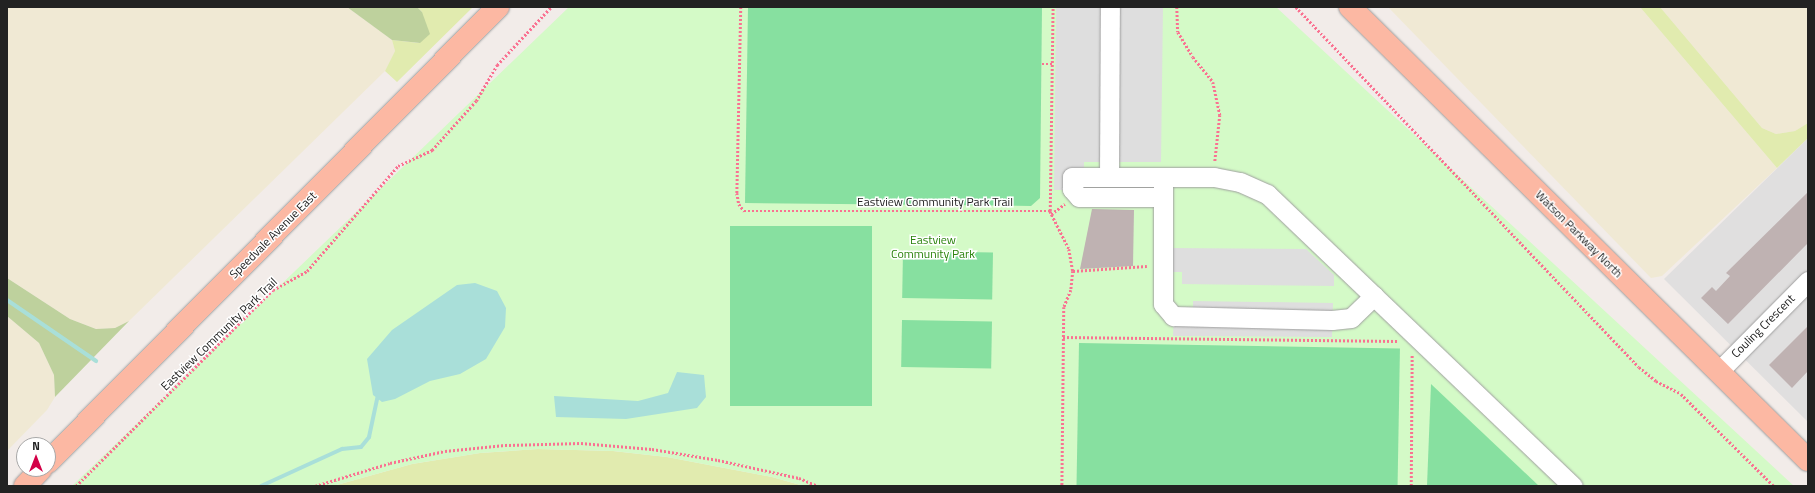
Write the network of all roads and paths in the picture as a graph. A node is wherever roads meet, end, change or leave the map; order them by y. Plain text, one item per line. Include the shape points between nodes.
1 (498, 7) edge
2 (551, 7) edge
3 (742, 7) edge
4 (1053, 7) edge
5 (1110, 7) edge
6 (1177, 7) edge
7 (1296, 7) edge
8 (1350, 7) edge
9 (1042, 64) dead end
10 (1052, 64) junction
11 (1109, 177) junction
12 (1214, 177) junction
13 (1163, 178) junction
14 (1163, 197) junction
15 (1050, 212) junction
16 (1147, 266) dead end
17 (1073, 271) junction
18 (1808, 281) edge
19 (1374, 296) junction
20 (1063, 338) junction
21 (1414, 343) junction
22 (1719, 371) junction
23 (56, 454) edge
24 (1808, 460) edge
25 (33, 477) edge
26 (25, 486) edge
27 (76, 486) edge
28 (315, 486) edge
29 (818, 486) edge
30 (1062, 486) edge
31 (1411, 486) edge
32 (1573, 486) edge
33 (1774, 486) edge

1 - 23 main road, Speedvale Avenue East
2 - 27 path, Eastview Community Park Trail via 497,65 476,101 432,150 398,166 307,271 274,290
3 - 15 path, Eastview Community Park Trail via 737,193 739,204 744,211
4 - 10 path
5 - 11 street
6 - 12 path via 1178,32 1193,57 1213,82 1220,115
7 - 33 path via 1638,367 1656,381 1681,394
8 - 22 main road, Watson Parkway North
9 - 10 path
10 - 15 path
11 - 13 street
11 - 14 street via 1072,177 1072,189 1079,197
12 - 13 street
12 - 19 street via 1240,182 1267,194
13 - 14 street
14 - 19 street via 1163,304 1173,316 1332,320 1350,318
15 - 17 path via 1069,249
16 - 17 path
17 - 20 path via 1071,290 1064,307
18 - 22 street, Couling Crescent
19 - 21 street
20 - 21 path via 1396,340
20 - 30 path
21 - 31 path
21 - 32 street
22 - 24 main road, Watson Parkway North
25 - 26 main road
28 - 29 path via 390,463 446,451 581,443 652,449 718,460 799,478

